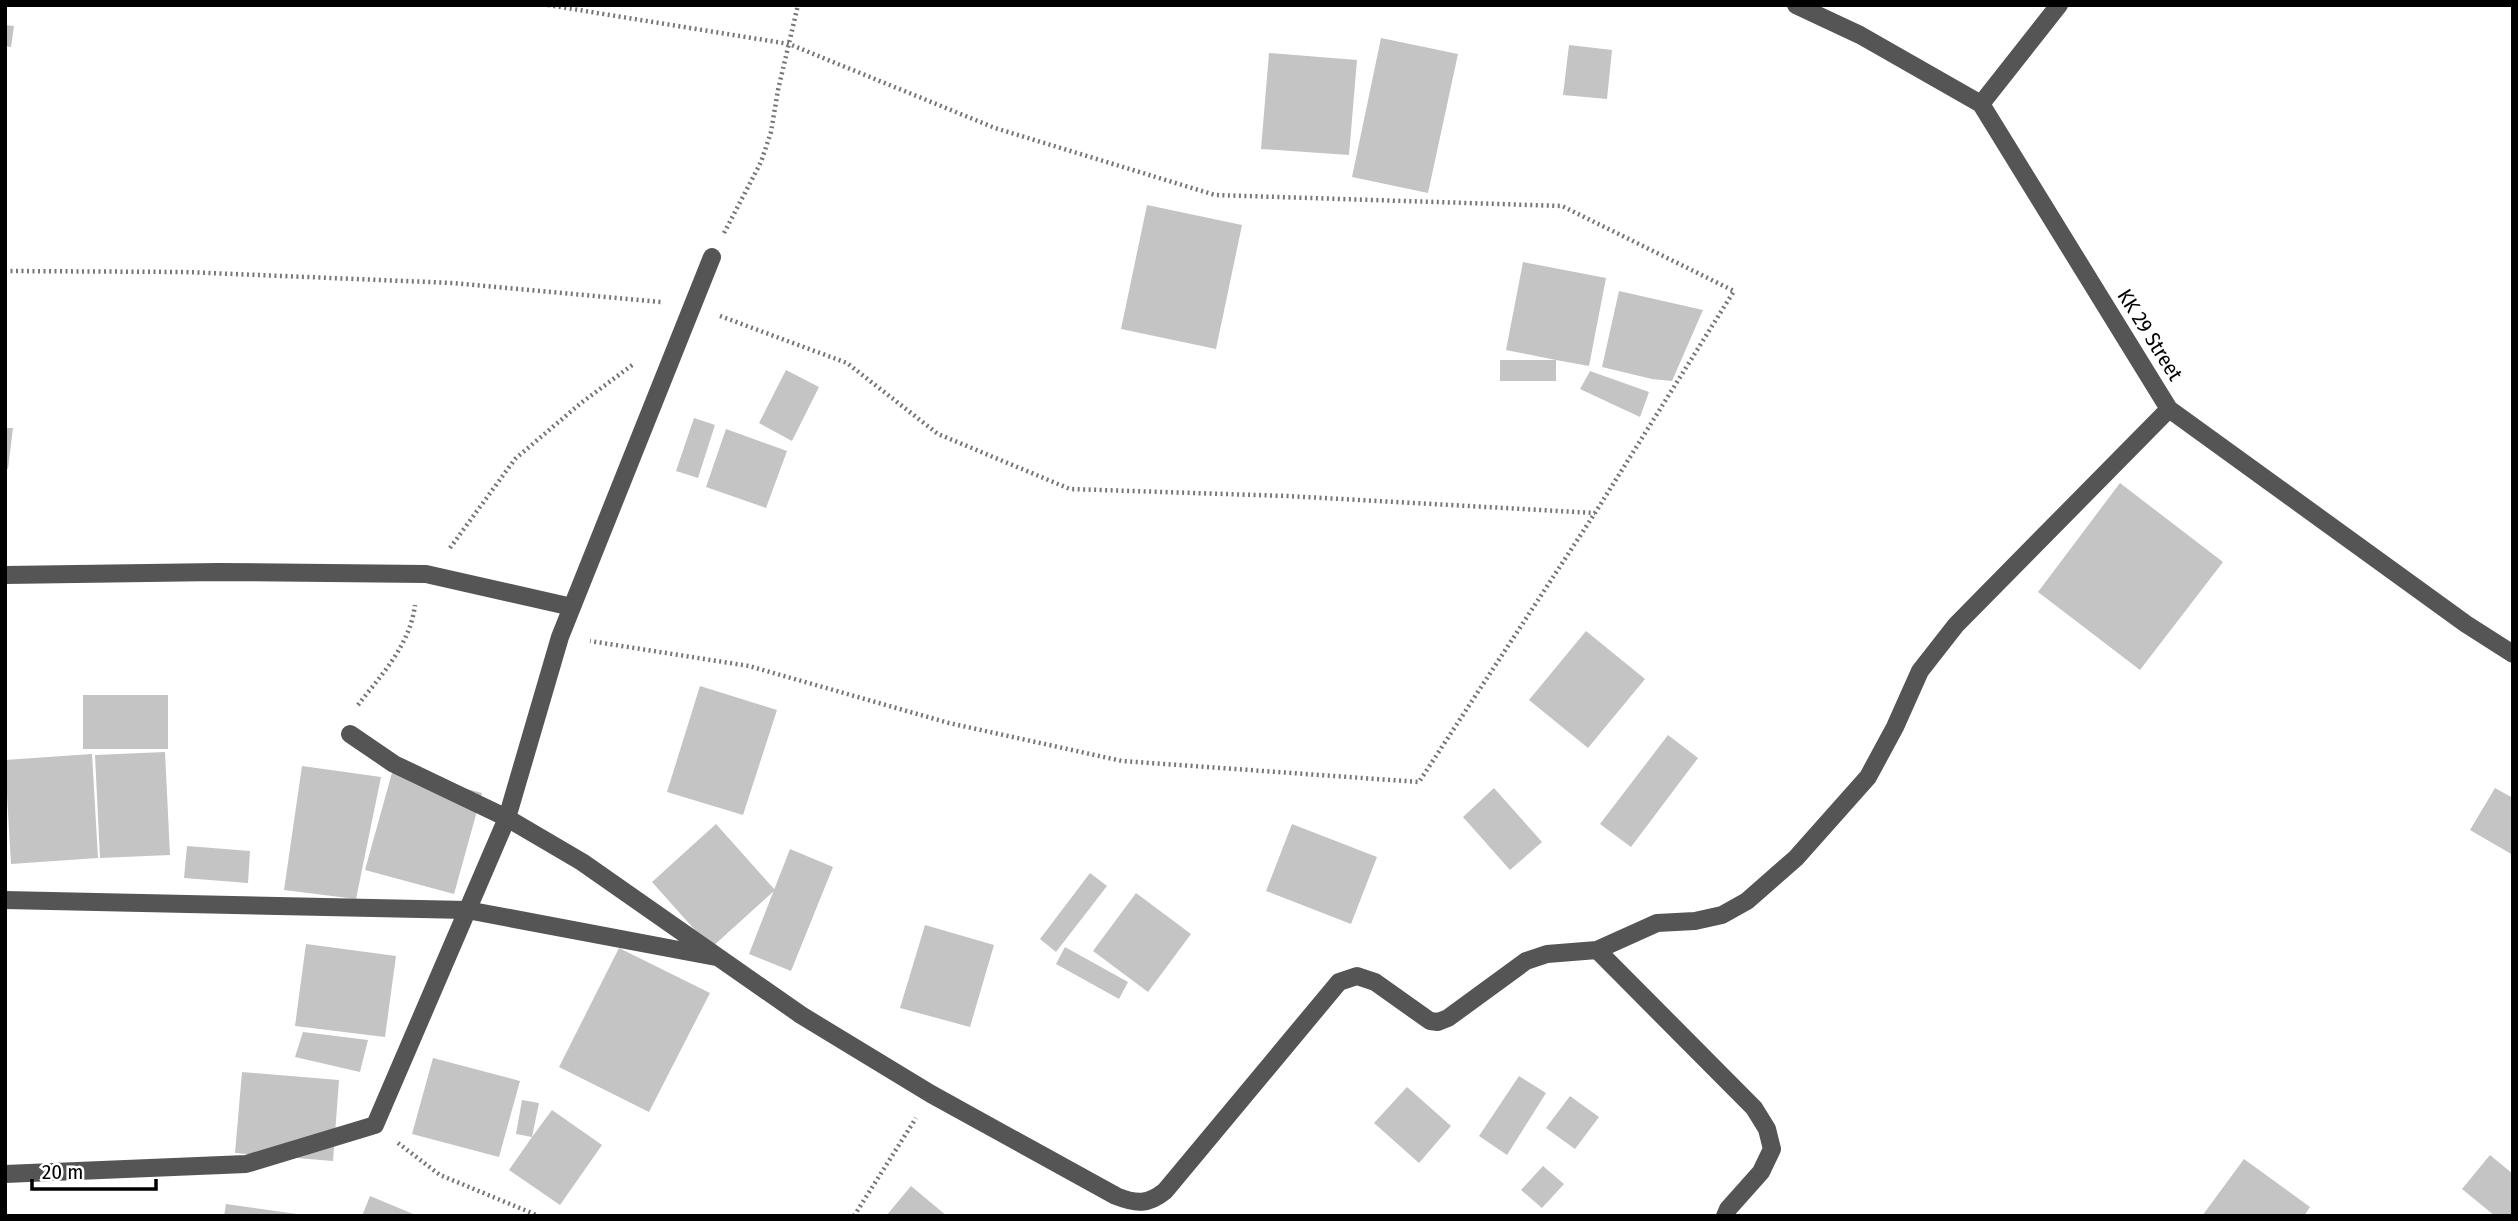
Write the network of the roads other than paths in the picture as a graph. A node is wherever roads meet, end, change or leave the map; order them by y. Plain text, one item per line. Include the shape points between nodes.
1 (1796, 5) edge
2 (2060, 5) edge
3 (1981, 104) junction
4 (712, 257) road end
5 (2169, 409) junction
6 (5, 575) edge
7 (572, 607) junction
8 (2513, 654) edge
9 (350, 734) road end
10 (507, 818) junction
11 (5, 900) edge
12 (467, 910) junction
13 (1597, 950) junction
14 (723, 958) junction
15 (5, 1174) edge
16 (1725, 1216) edge

1 - 3 street, KK 29 Street via 1860,35
2 - 3 street
3 - 5 street, KK 29 Street
4 - 7 street
5 - 8 street, KK 29 Street
5 - 13 street via 1956,625 1920,671 1868,777 1796,858 1747,901 1722,915 1657,923
6 - 7 street via 426,574
7 - 10 street
9 - 10 street via 394,764
10 - 12 street
10 - 14 street via 582,862
11 - 12 street
12 - 14 street
12 - 15 street via 375,1125 246,1164
13 - 14 street via 1547,954 1526,961 1438,1022 1375,982 1357,976 1339,982 1165,1191 1143,1203 1116,1196 931,1094 801,1015
13 - 16 street via 1754,1108 1767,1129 1772,1149 1761,1172

